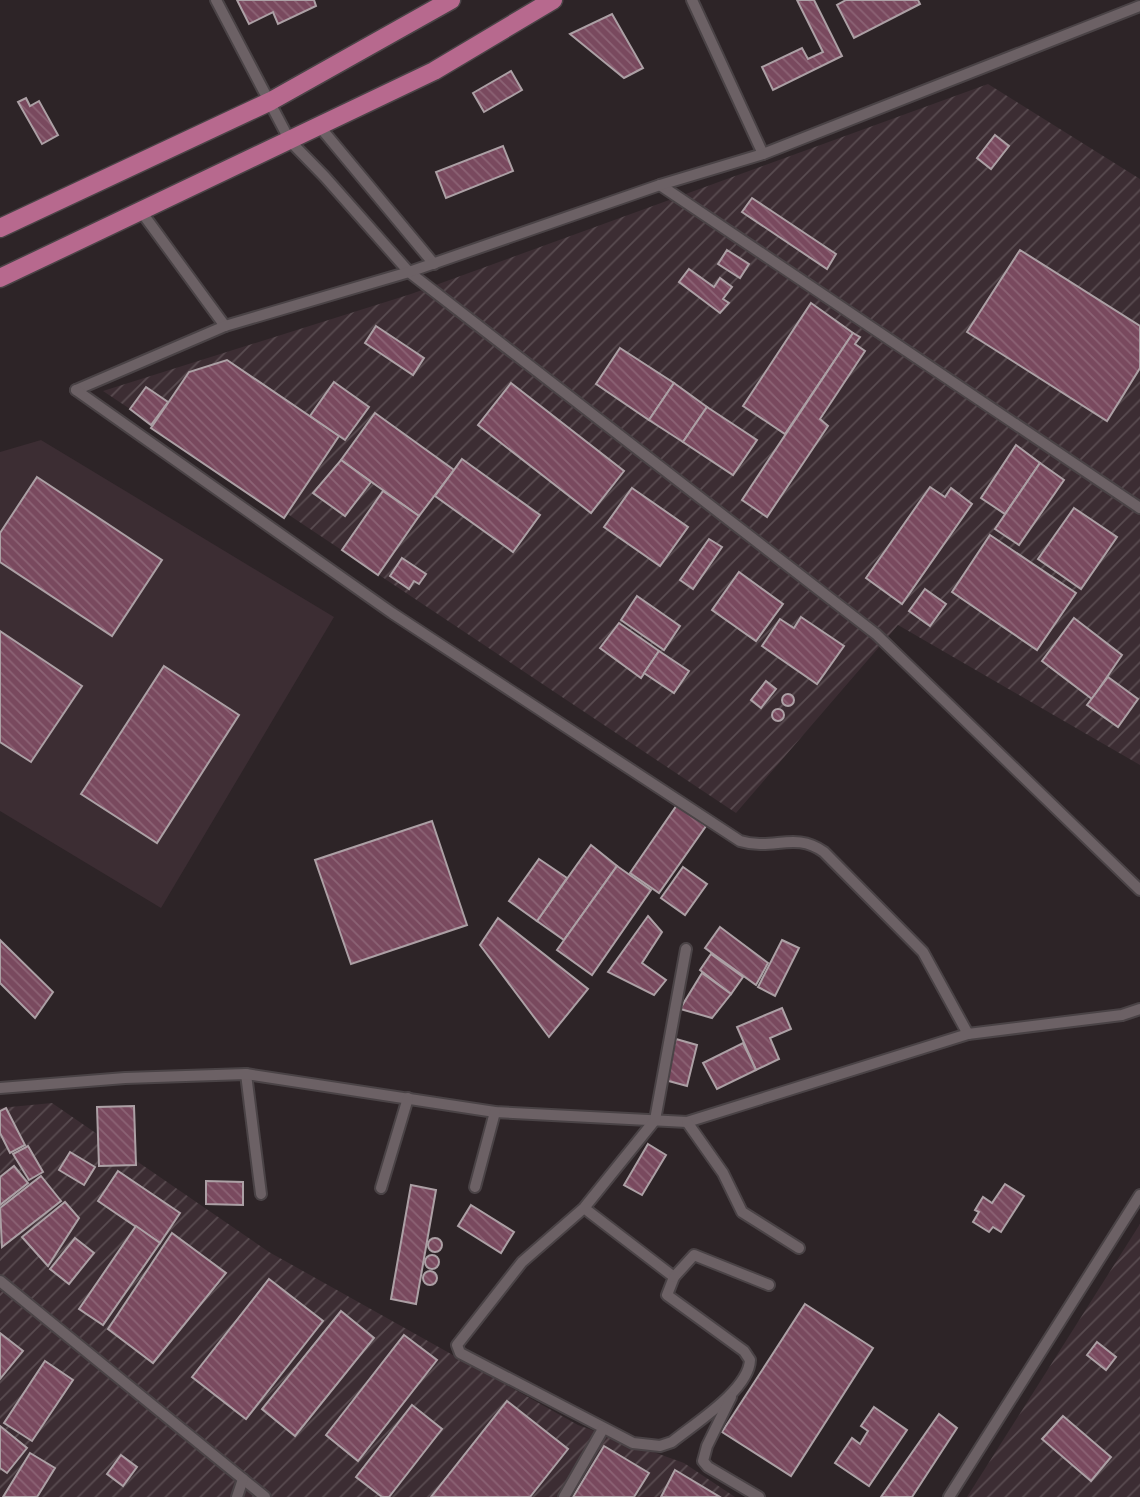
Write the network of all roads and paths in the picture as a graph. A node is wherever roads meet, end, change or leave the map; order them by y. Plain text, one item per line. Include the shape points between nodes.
1 (216, 0) edge
2 (451, 0) edge
3 (692, 0) edge
4 (548, 2) edge
5 (1140, 6) edge
6 (271, 101) junction
7 (320, 127) junction
8 (290, 141) junction
9 (763, 154) junction
10 (660, 185) junction
11 (140, 210) junction
12 (0, 228) edge
13 (434, 264) junction
14 (408, 272) junction
15 (0, 278) edge
16 (225, 326) junction
17 (1140, 508) edge
18 (1140, 890) edge
19 (686, 949) dead end
20 (1140, 1009) edge
21 (968, 1034) junction
22 (246, 1073) junction
23 (0, 1088) edge
24 (408, 1098) junction
25 (495, 1112) junction
26 (655, 1119) junction
27 (687, 1122) junction
28 (475, 1187) dead end
29 (381, 1188) dead end
30 (261, 1194) dead end
31 (1140, 1195) edge
32 (584, 1208) junction
33 (799, 1248) dead end
34 (674, 1277) junction
35 (1, 1284) edge
36 (769, 1285) dead end
37 (734, 1391) junction
38 (603, 1429) junction
39 (243, 1479) junction
40 (237, 1497) edge
41 (265, 1497) edge
42 (564, 1497) edge
43 (759, 1497) edge
44 (949, 1497) edge

1 - 6 street
2 - 6 main road
3 - 9 street
4 - 7 main road via 434,71
5 - 9 street
6 - 8 street
6 - 12 main road
7 - 8 main road
7 - 13 street
8 - 11 main road
8 - 14 street
9 - 10 street
10 - 13 street
10 - 17 street
11 - 15 main road
11 - 16 street
13 - 14 street
14 - 16 street
14 - 18 street via 876,634
16 - 21 street via 76,390 392,613 740,841 766,846 798,840 824,852 923,952
19 - 26 street
20 - 21 street
21 - 27 street
22 - 23 street
22 - 24 street
22 - 30 street
24 - 25 street
24 - 29 street
25 - 26 street
25 - 28 street
26 - 27 street
26 - 32 street
27 - 33 street via 723,1173 742,1212
31 - 44 street
32 - 34 street
32 - 38 street via 522,1262 457,1349
34 - 36 street via 694,1255
34 - 37 street via 667,1295 750,1360 750,1369
35 - 39 street
37 - 38 street via 660,1447 633,1443
37 - 43 street via 704,1461
38 - 42 street
39 - 40 street
39 - 41 street

